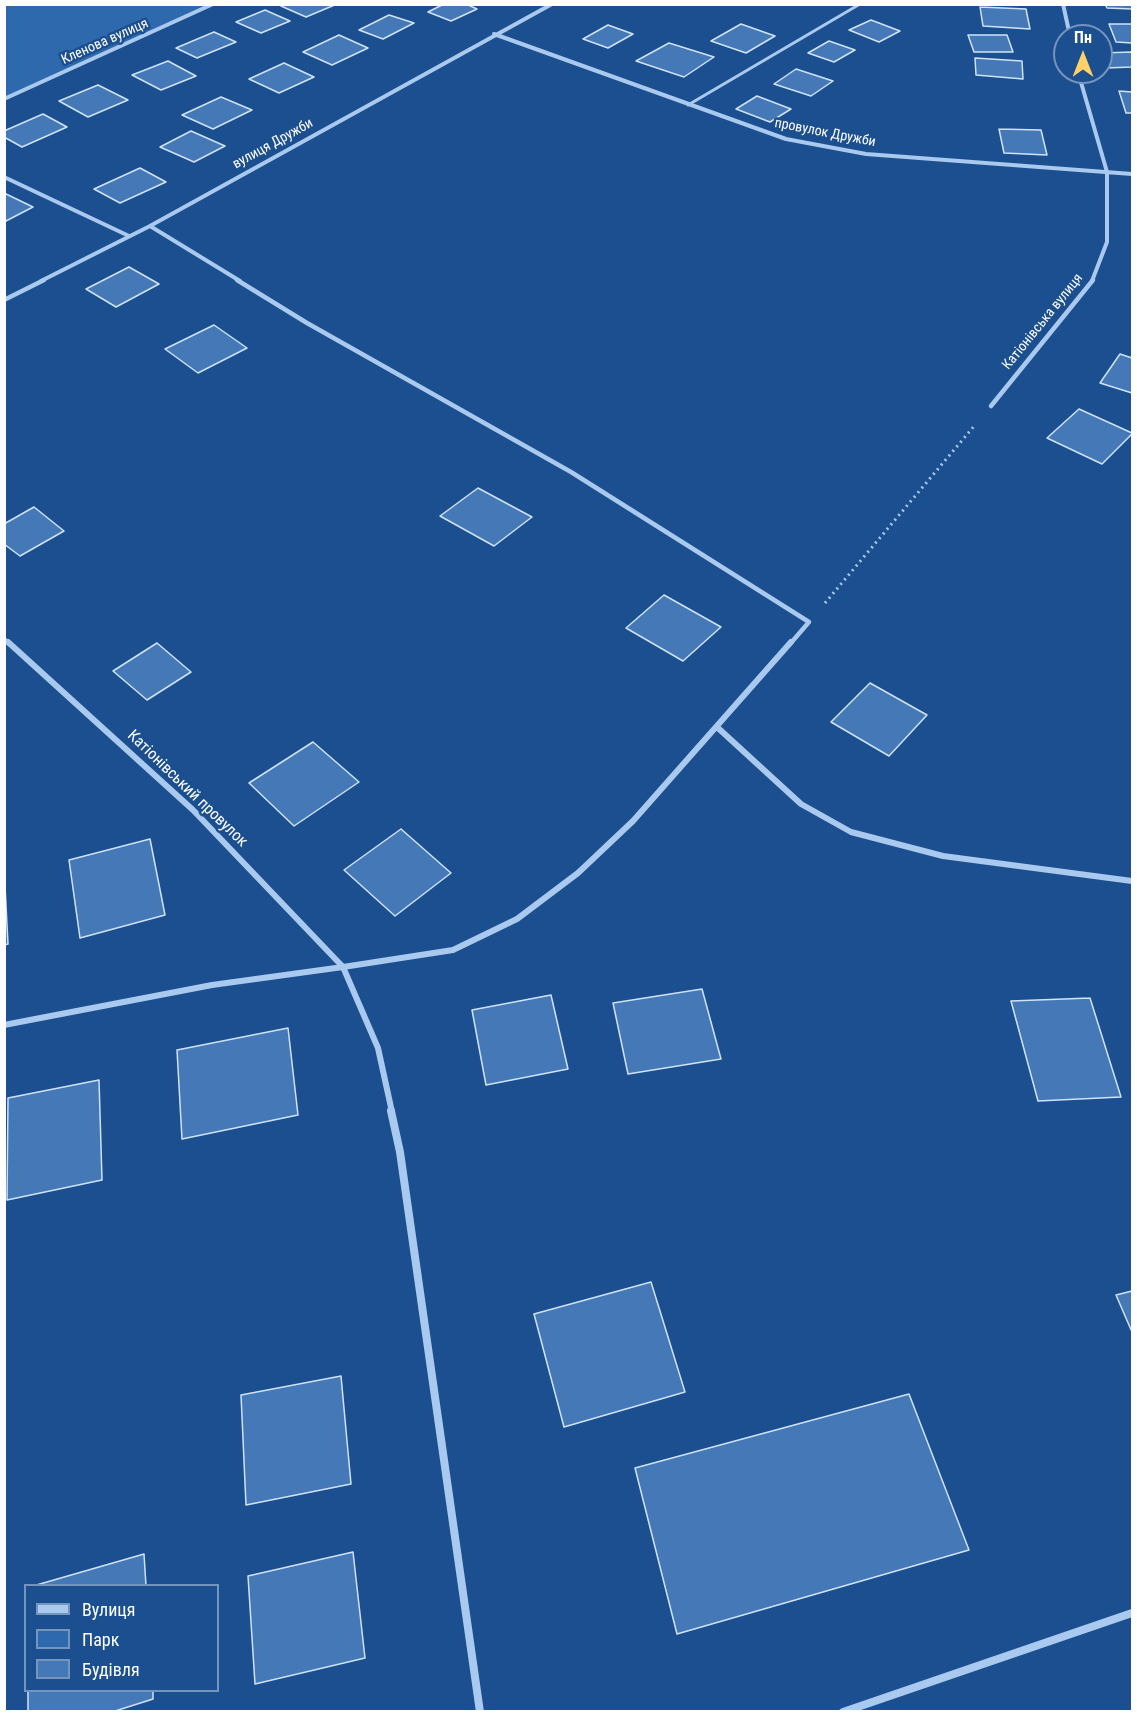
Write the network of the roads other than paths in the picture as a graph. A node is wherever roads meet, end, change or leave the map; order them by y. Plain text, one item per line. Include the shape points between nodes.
1 (213, 4) edge
2 (552, 4) edge
3 (860, 4) edge
4 (1063, 4) edge
5 (1067, 24) edge
6 (494, 34) junction
7 (1081, 84) edge
8 (4, 99) edge
9 (688, 105) junction
10 (1107, 172) junction
11 (1132, 174) edge
12 (4, 177) edge
13 (150, 226) junction
14 (129, 236) junction
15 (4, 300) edge
16 (991, 406) road end
17 (4, 639) edge
18 (718, 728) junction
19 (1132, 881) edge
20 (343, 967) junction
21 (4, 1025) edge
22 (1132, 1613) edge
23 (480, 1712) edge
24 (843, 1712) edge

1 - 8 street, Кленова вулиця
2 - 6 street, вулиця Дружби
3 - 9 lane
4 - 5 street
6 - 9 street, провулок Дружби
6 - 13 street, вулиця Дружби
7 - 10 street, Катіонівська вулиця
9 - 10 street, провулок Дружби via 786,139 866,154
10 - 11 street, провулок Дружби
10 - 16 street, Катіонівська вулиця via 1107,242 1092,282
12 - 14 street
13 - 14 street, вулиця Дружби
13 - 18 street via 307,323 571,472 809,622
14 - 15 street, вулиця Дружби
17 - 20 street, Катіонівський провулок via 193,810
18 - 19 street via 801,804 851,832 944,856
18 - 20 street via 633,821 578,873 517,918 453,950
20 - 21 street via 212,985
20 - 23 street via 378,1048 400,1152
22 - 24 street

